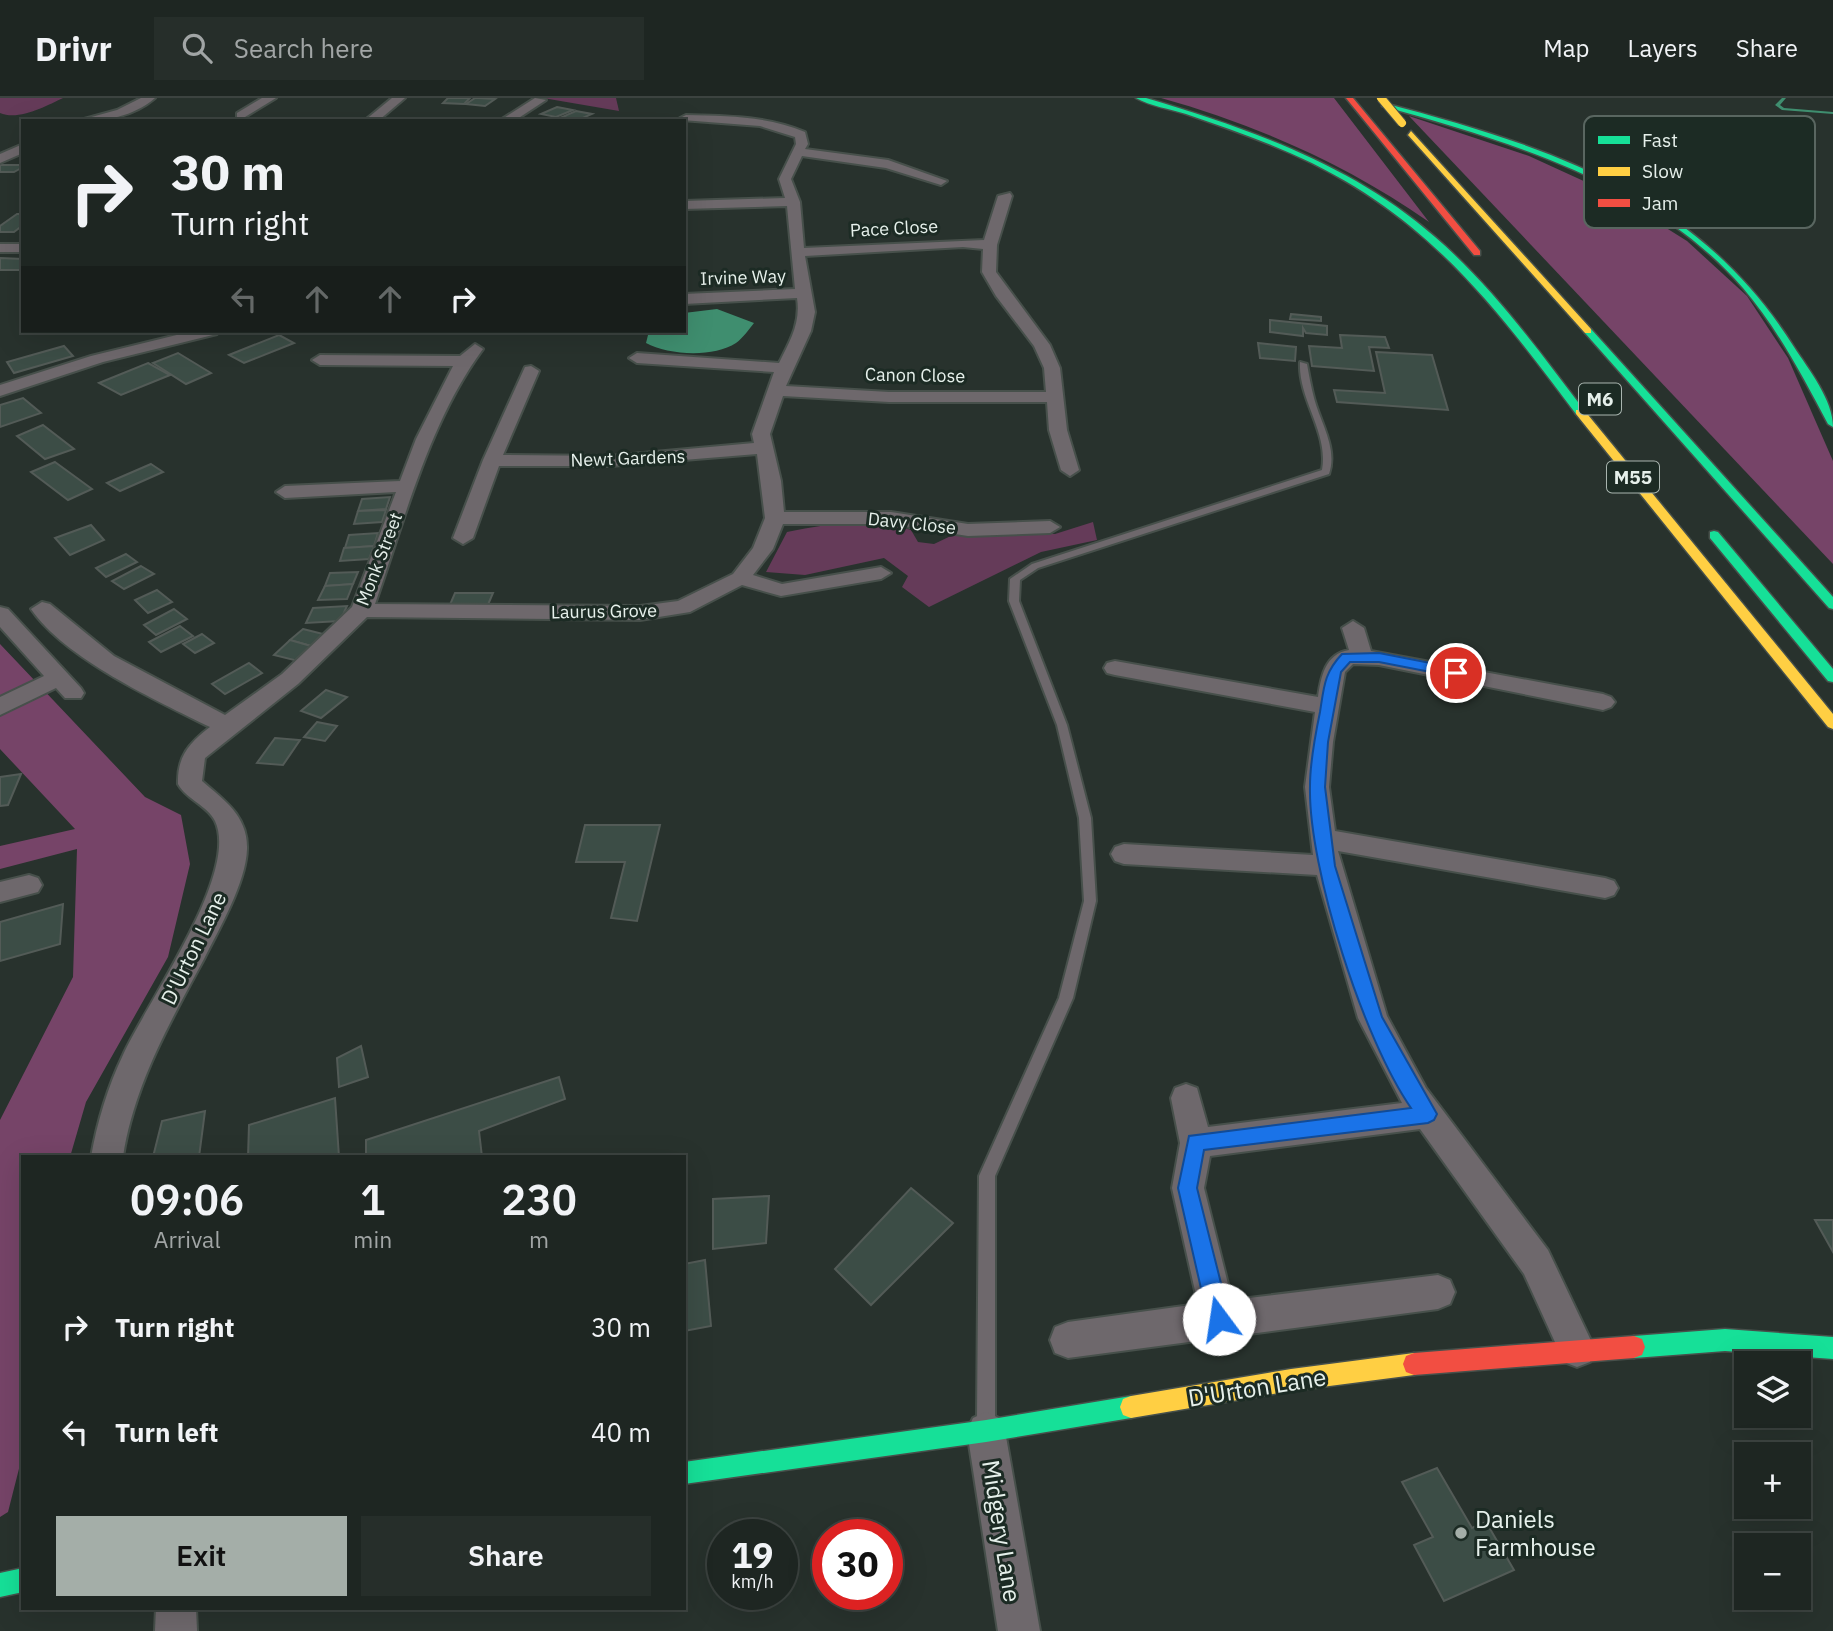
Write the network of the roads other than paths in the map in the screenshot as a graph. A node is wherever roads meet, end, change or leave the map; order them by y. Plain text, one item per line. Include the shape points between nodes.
1 (149, 98) edge
2 (270, 98) edge
3 (398, 98) edge
4 (1139, 98) edge
5 (1349, 98) edge
6 (1358, 98) edge
7 (1381, 98) edge
8 (540, 100) dead end
9 (241, 115) dead end
10 (686, 118) dead end
11 (92, 119) edge
12 (372, 119) edge
13 (508, 119) edge
14 (21, 149) edge
15 (797, 152) junction
16 (4, 158) edge
17 (1584, 176) edge
18 (941, 181) dead end
19 (1005, 196) dead end
20 (793, 202) junction
21 (686, 205) edge
22 (1680, 228) edge
23 (990, 245) junction
24 (0, 248) edge
25 (21, 248) edge
26 (800, 252) junction
27 (1489, 267) dead end
28 (803, 293) junction
29 (686, 299) edge
30 (203, 333) edge
31 (469, 355) joint
32 (637, 358) dead end
33 (320, 360) dead end
34 (1303, 364) dead end
35 (785, 369) junction
36 (531, 371) dead end
37 (0, 391) edge
38 (776, 391) junction
39 (1052, 397) junction
40 (1833, 424) edge
41 (763, 449) junction
42 (492, 460) junction
43 (1070, 470) dead end
44 (406, 486) junction
45 (285, 492) dead end
46 (775, 518) junction
47 (1705, 525) dead end
48 (1050, 527) dead end
49 (463, 538) dead end
50 (881, 573) dead end
51 (740, 578) junction
52 (1833, 605) edge
53 (41, 609) dead end
54 (362, 610) junction
55 (0, 614) edge
56 (1353, 628) dead end
57 (1362, 657) junction
58 (1115, 668) dead end
59 (1833, 678) edge
60 (1602, 702) dead end
61 (0, 707) edge
62 (1328, 707) junction
63 (1833, 724) edge
64 (227, 726) junction
65 (197, 751) joint
66 (1323, 839) junction
67 (1124, 855) dead end
68 (1327, 866) junction
69 (29, 885) dead end
70 (1605, 888) dead end
71 (0, 892) edge
72 (1186, 1098) dead end
73 (1428, 1114) junction
74 (1196, 1143) junction
75 (107, 1155) edge
76 (1438, 1292) dead end
77 (1219, 1319) junction
78 (1068, 1340) dead end
79 (1833, 1348) edge
80 (1577, 1349) junction
81 (986, 1431) junction
82 (686, 1473) edge
83 (21, 1580) edge
84 (0, 1585) edge
85 (176, 1610) edge
86 (176, 1631) edge
87 (1019, 1631) edge

1 - 11 street via 121,113
2 - 9 street
3 - 12 street
4 - 63 main road, M55 via 1247,134 1327,169 1381,200 1437,242 1528,345
5 - 27 main road
6 - 17 main road via 1462,128
7 - 52 main road, M6, bridge
8 - 13 street
10 - 15 street via 793,125 801,135
14 - 16 street
15 - 18 street via 871,156
15 - 20 street, Laurus Grove via 785,179
19 - 23 street
20 - 21 street
20 - 26 street, Laurus Grove
22 - 40 main road via 1727,265 1761,304
23 - 26 street, Pace Close
23 - 39 street via 989,272 1042,345 1052,368
24 - 25 street
26 - 28 street, Laurus Grove
28 - 29 street, Irvine Way
28 - 35 street, Laurus Grove via 807,312 803,331
30 - 37 street via 97,359
31 - 33 street
31 - 44 street, Monk Street
32 - 35 street
34 - 81 lane via 1310,402 1326,443 1326,472 1035,566 1016,579 1014,601 1062,725 1085,817 1090,901 1066,998 986,1176
35 - 38 street, Laurus Grove
36 - 42 street
38 - 39 street, Canon Close via 889,397
38 - 41 street, Laurus Grove via 761,434
39 - 43 street
41 - 42 street, Newt Gardens via 610,461
41 - 46 street, Laurus Grove
42 - 49 street
44 - 45 street
44 - 54 street, Monk Street
46 - 48 street, Davy Close via 891,518 968,530
46 - 51 street, Laurus Grove via 763,549
47 - 59 main road
50 - 51 street via 781,590
51 - 54 street, Laurus Grove via 683,607 640,613
53 - 64 street via 100,659
54 - 64 street, Monk Street via 290,679
55 - 61 street via 65,685
56 - 57 street
57 - 60 street via 1532,678
57 - 62 street via 1347,657 1334,670
58 - 62 street
62 - 66 street via 1317,787
64 - 65 street, Monk Street
65 - 75 street, D'Urton Lane via 188,765 190,784 227,816 234,849 218,905 136,1059
66 - 68 street
66 - 70 street
67 - 68 street
68 - 73 street via 1373,1018
69 - 71 street
72 - 74 street
73 - 74 street
73 - 80 street via 1536,1262
74 - 77 street via 1188,1188
76 - 77 street
77 - 78 street
79 - 80 main road, D'Urton Lane via 1725,1340
80 - 81 main road, D'Urton Lane via 1291,1380
81 - 82 main road, D'Urton Lane
81 - 87 street, Midgery Lane
83 - 84 main road
85 - 86 street

